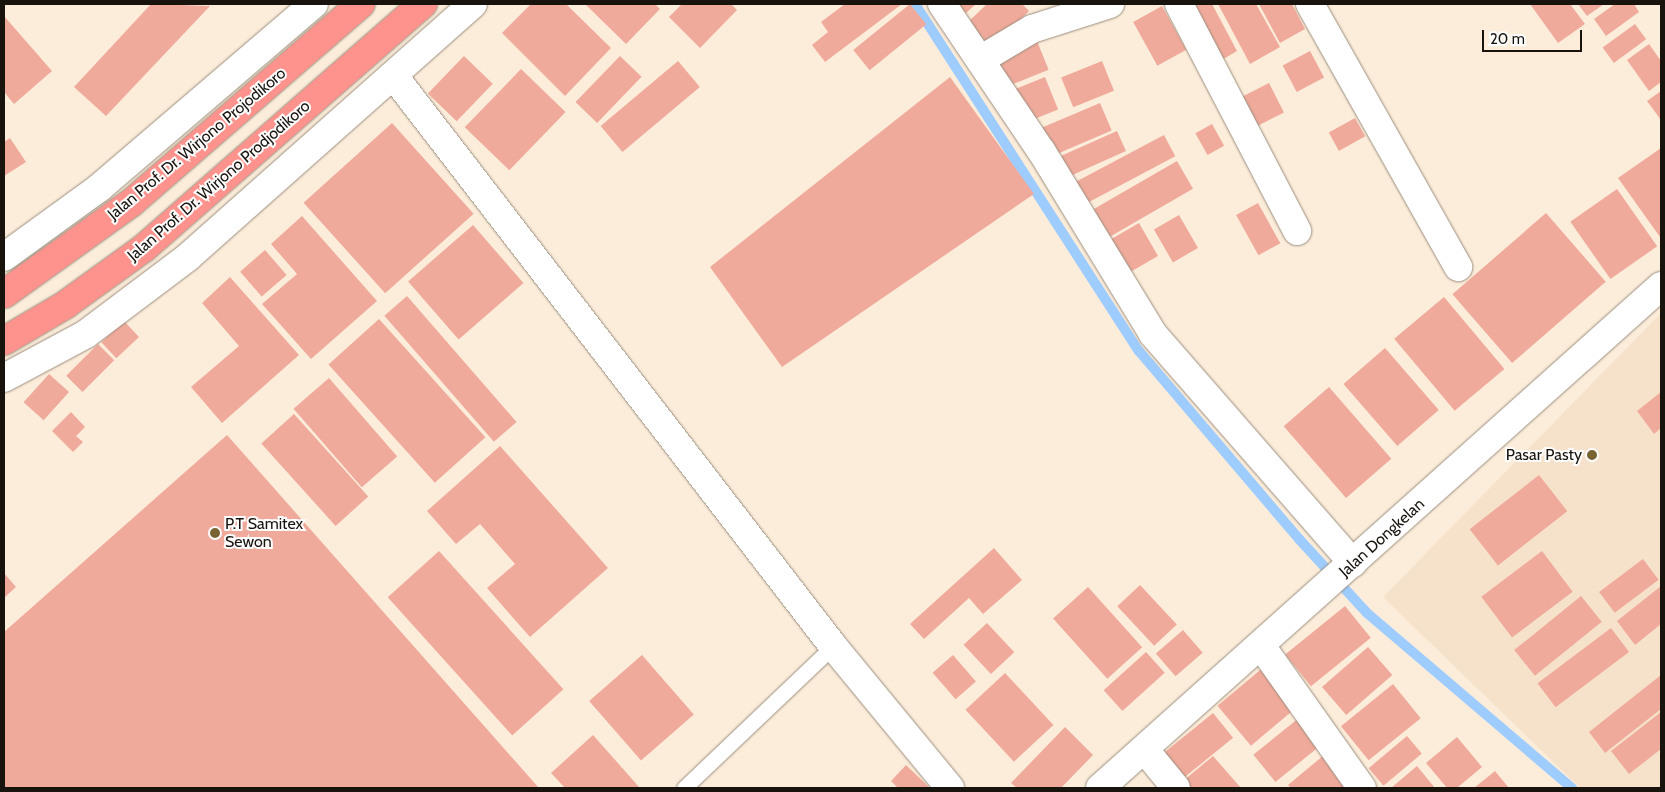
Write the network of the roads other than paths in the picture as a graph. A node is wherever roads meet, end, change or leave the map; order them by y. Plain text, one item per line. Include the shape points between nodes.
1 (314, 4) edge
2 (361, 4) edge
3 (423, 4) edge
4 (473, 4) edge
5 (942, 4) edge
6 (1110, 4) edge
7 (1179, 4) edge
8 (1310, 4) edge
9 (980, 60) junction
10 (393, 75) junction
11 (1297, 231) dead end
12 (4, 256) edge
13 (1458, 267) dead end
14 (1661, 286) edge
15 (4, 294) edge
16 (4, 341) edge
17 (4, 378) edge
18 (1353, 563) junction
19 (833, 646) junction
20 (1262, 647) junction
21 (1145, 750) junction
22 (684, 788) edge
23 (950, 788) edge
24 (1100, 788) edge
25 (1176, 788) edge
26 (1362, 788) edge

1 - 12 street via 99,188
2 - 15 highway, Jalan Prof. Dr. Wirjono Projodikoro via 131,203
3 - 16 highway, Jalan Prof. Dr. Wirjono Prodjodikoro via 144,248 65,305
4 - 10 street
5 - 9 street
6 - 9 street via 1032,29
7 - 11 street
8 - 13 street
9 - 18 street via 1042,152 1153,334
10 - 17 street via 188,258 86,334
10 - 19 street
14 - 18 street, Jalan Dongkelan
18 - 20 street, Jalan Dongkelan
19 - 22 lane
19 - 23 street
20 - 21 street, Jalan Dongkelan
20 - 26 street
21 - 24 street, Jalan Dongkelan
21 - 25 street

